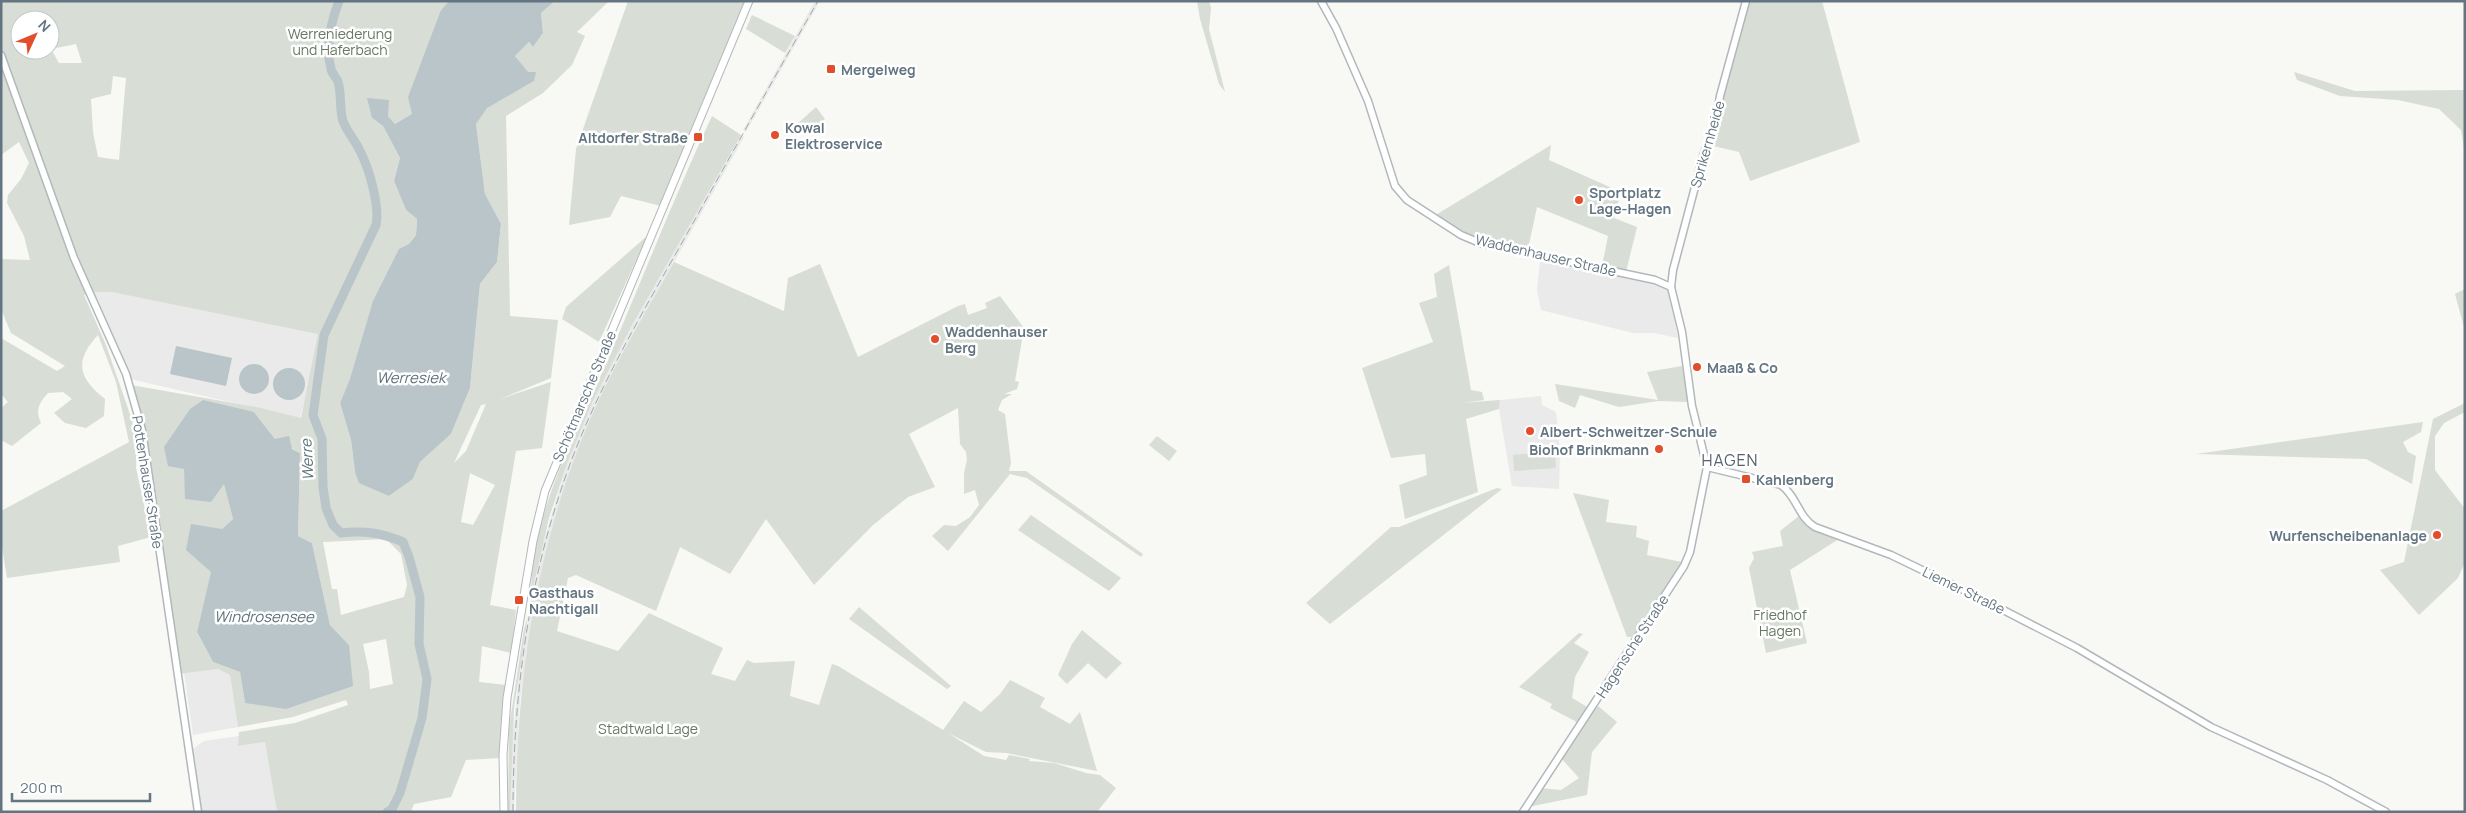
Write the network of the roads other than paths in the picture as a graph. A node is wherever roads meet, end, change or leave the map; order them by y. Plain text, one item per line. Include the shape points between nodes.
1 (749, 1) edge
2 (1321, 1) edge
3 (1746, 1) edge
4 (1, 55) edge
5 (1671, 287) junction
6 (1707, 467) junction
7 (198, 812) edge
8 (504, 812) edge
9 (1523, 812) edge
10 (2386, 812) edge

1 - 8 main road, Schötmarsche Straße via 545,491 533,541 507,698
2 - 5 main road, Waddenhauser Straße via 1368,101 1395,186 1407,200 1461,235 1480,243 1655,280
3 - 5 main road, Sprikernheide via 1716,121 1673,267
4 - 7 main road, Pottenhauser Straße via 74,258 126,374 140,423
5 - 6 main road via 1682,332 1692,406
6 - 9 main road, Hagensche Straße via 1690,552 1684,566
6 - 10 main road, Liemer Straße via 1778,483 1790,492 1805,519 1815,527 1892,555 1980,598 2077,648 2210,728 2327,780

